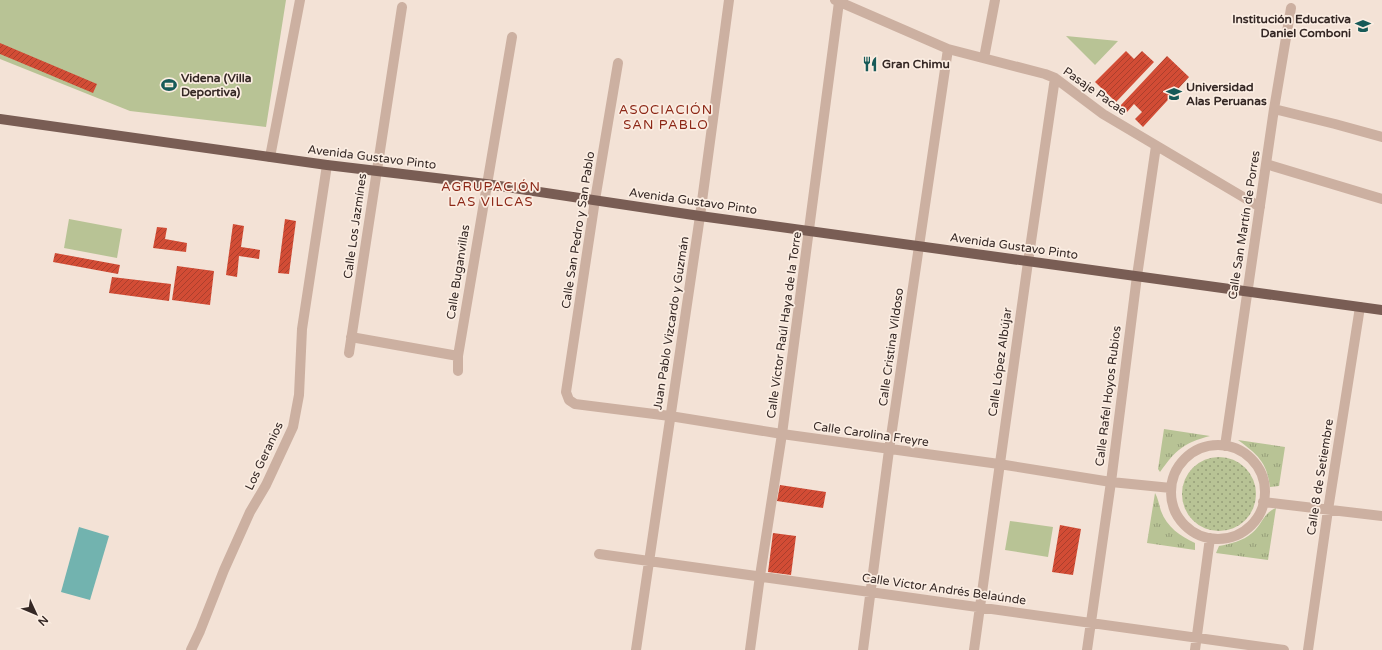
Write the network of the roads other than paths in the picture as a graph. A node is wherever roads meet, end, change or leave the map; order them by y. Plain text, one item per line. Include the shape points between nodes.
1 (300, 0) edge
2 (729, 0) edge
3 (995, 0) edge
4 (837, 1) edge
5 (402, 7) dead end
6 (1291, 8) dead end
7 (512, 37) dead end
8 (948, 49) junction
9 (984, 58) junction
10 (618, 63) dead end
11 (1055, 78) junction
12 (1274, 109) junction
13 (0, 119) edge
14 (1382, 137) edge
15 (1156, 146) junction
16 (270, 157) junction
17 (1266, 164) junction
18 (327, 165) junction
19 (376, 171) junction
20 (486, 184) junction
21 (1382, 199) edge
22 (596, 200) junction
23 (1260, 207) junction
24 (700, 216) junction
25 (809, 231) junction
26 (919, 246) junction
27 (1028, 262) junction
28 (1137, 276) junction
29 (1247, 291) junction
30 (1360, 307) junction
31 (1382, 310) edge
32 (352, 337) junction
33 (349, 353) dead end
34 (458, 356) junction
35 (458, 371) dead end
36 (569, 400) joint
37 (670, 416) junction
38 (782, 434) junction
39 (1225, 446) junction
40 (889, 450) junction
41 (999, 464) junction
42 (1110, 482) junction
43 (1171, 488) junction
44 (1263, 502) junction
45 (1328, 510) junction
46 (1382, 516) edge
47 (1210, 538) junction
48 (600, 554) dead end
49 (649, 561) junction
50 (760, 576) junction
51 (871, 592) junction
52 (980, 607) junction
53 (1090, 623) junction
54 (1197, 638) junction
55 (191, 650) edge
56 (636, 650) edge
57 (750, 650) edge
58 (863, 650) edge
59 (974, 650) edge
60 (1087, 650) edge
61 (1196, 650) edge
62 (1284, 650) edge
63 (1308, 650) edge

1 - 16 street
2 - 24 street, Juan Pablo Vizcardo y Guzmán
3 - 9 street
4 - 8 street, Pasaje Pacae
4 - 25 street, Calle Víctor Raúl Haya de la Torre
5 - 19 street, Calle Los Jazmínes
6 - 12 street, Calle San Martín de Porres
7 - 20 street, Calle Buganvillas
8 - 9 street, Pasaje Pacae
8 - 26 street, Calle Cristina Vildoso
9 - 11 street, Pasaje Pacae
10 - 22 street, Calle San Pedro y San Pablo
11 - 15 street, Pasaje Pacae via 1103,114
11 - 27 street, Calle López Albújar
12 - 14 street
12 - 17 street, Calle San Martín de Porres
13 - 16 main road, Avenida Gustavo Pinto
15 - 23 street, Pasaje Pacae
15 - 28 street, Calle Rafel Hoyos Rubios
16 - 18 main road, Avenida Gustavo Pinto
17 - 21 street
17 - 23 street, Calle San Martín de Porres
18 - 19 main road, Avenida Gustavo Pinto
18 - 55 street, Los Geranios via 302,328 299,395 293,427 266,485 250,512
19 - 20 main road, Avenida Gustavo Pinto
19 - 32 street, Calle Los Jazmínes
20 - 22 main road, Avenida Gustavo Pinto
20 - 34 street, Calle Buganvillas
22 - 24 main road, Avenida Gustavo Pinto
22 - 36 street, Calle San Pedro y San Pablo via 566,392
23 - 29 street, Calle San Martín de Porres
24 - 25 main road, Avenida Gustavo Pinto
24 - 37 street, Juan Pablo Vizcardo y Guzmán
25 - 26 main road, Avenida Gustavo Pinto
25 - 38 street, Calle Víctor Raúl Haya de la Torre
26 - 27 main road, Avenida Gustavo Pinto
26 - 40 street, Calle Cristina Vildoso
27 - 28 main road, Avenida Gustavo Pinto
27 - 41 street, Calle López Albújar
28 - 29 main road, Avenida Gustavo Pinto
28 - 42 street, Calle Rafel Hoyos Rubios
29 - 30 main road, Avenida Gustavo Pinto
29 - 39 street, Calle San Martín de Porres
30 - 31 main road, Avenida Gustavo Pinto
30 - 45 street, Calle 8 de Setiembre
32 - 33 street, Calle Los Jazmínes
32 - 34 street
34 - 35 street, Calle Buganvillas
36 - 37 street, Calle Carolina Freyre via 575,404
37 - 38 street, Calle Carolina Freyre
37 - 49 street, Juan Pablo Vizcardo y Guzmán
38 - 40 street, Calle Carolina Freyre
38 - 50 street, Calle Víctor Raúl Haya de la Torre
39 - 43 street via 1206,447 1189,455 1177,470
39 - 44 street via 1242,452 1256,465 1264,483
40 - 41 street, Calle Carolina Freyre
40 - 51 street, Calle Cristina Vildoso
41 - 42 street, Calle Carolina Freyre
41 - 52 street, Calle López Albújar
42 - 43 street, Calle Carolina Freyre
42 - 53 street, Calle Rafel Hoyos Rubios
43 - 47 street via 1173,506 1182,522 1194,533
44 - 45 street
44 - 47 street via 1256,519 1243,531 1227,538
45 - 46 street
45 - 63 street, Calle 8 de Setiembre
47 - 54 street
48 - 49 street, Calle Víctor Andrés Belaúnde
49 - 50 street, Calle Víctor Andrés Belaúnde
49 - 56 street, Juan Pablo Vizcardo y Guzmán
50 - 51 street, Calle Víctor Andrés Belaúnde
50 - 57 street, Calle Víctor Raúl Haya de la Torre
51 - 52 street, Calle Víctor Andrés Belaúnde
51 - 58 street, Calle Cristina Vildoso
52 - 53 street, Calle Víctor Andrés Belaúnde
52 - 59 street, Calle López Albújar
53 - 54 street, Calle Víctor Andrés Belaúnde
53 - 60 street, Calle Rafel Hoyos Rubios
54 - 61 street
54 - 62 street, Calle Víctor Andrés Belaúnde

